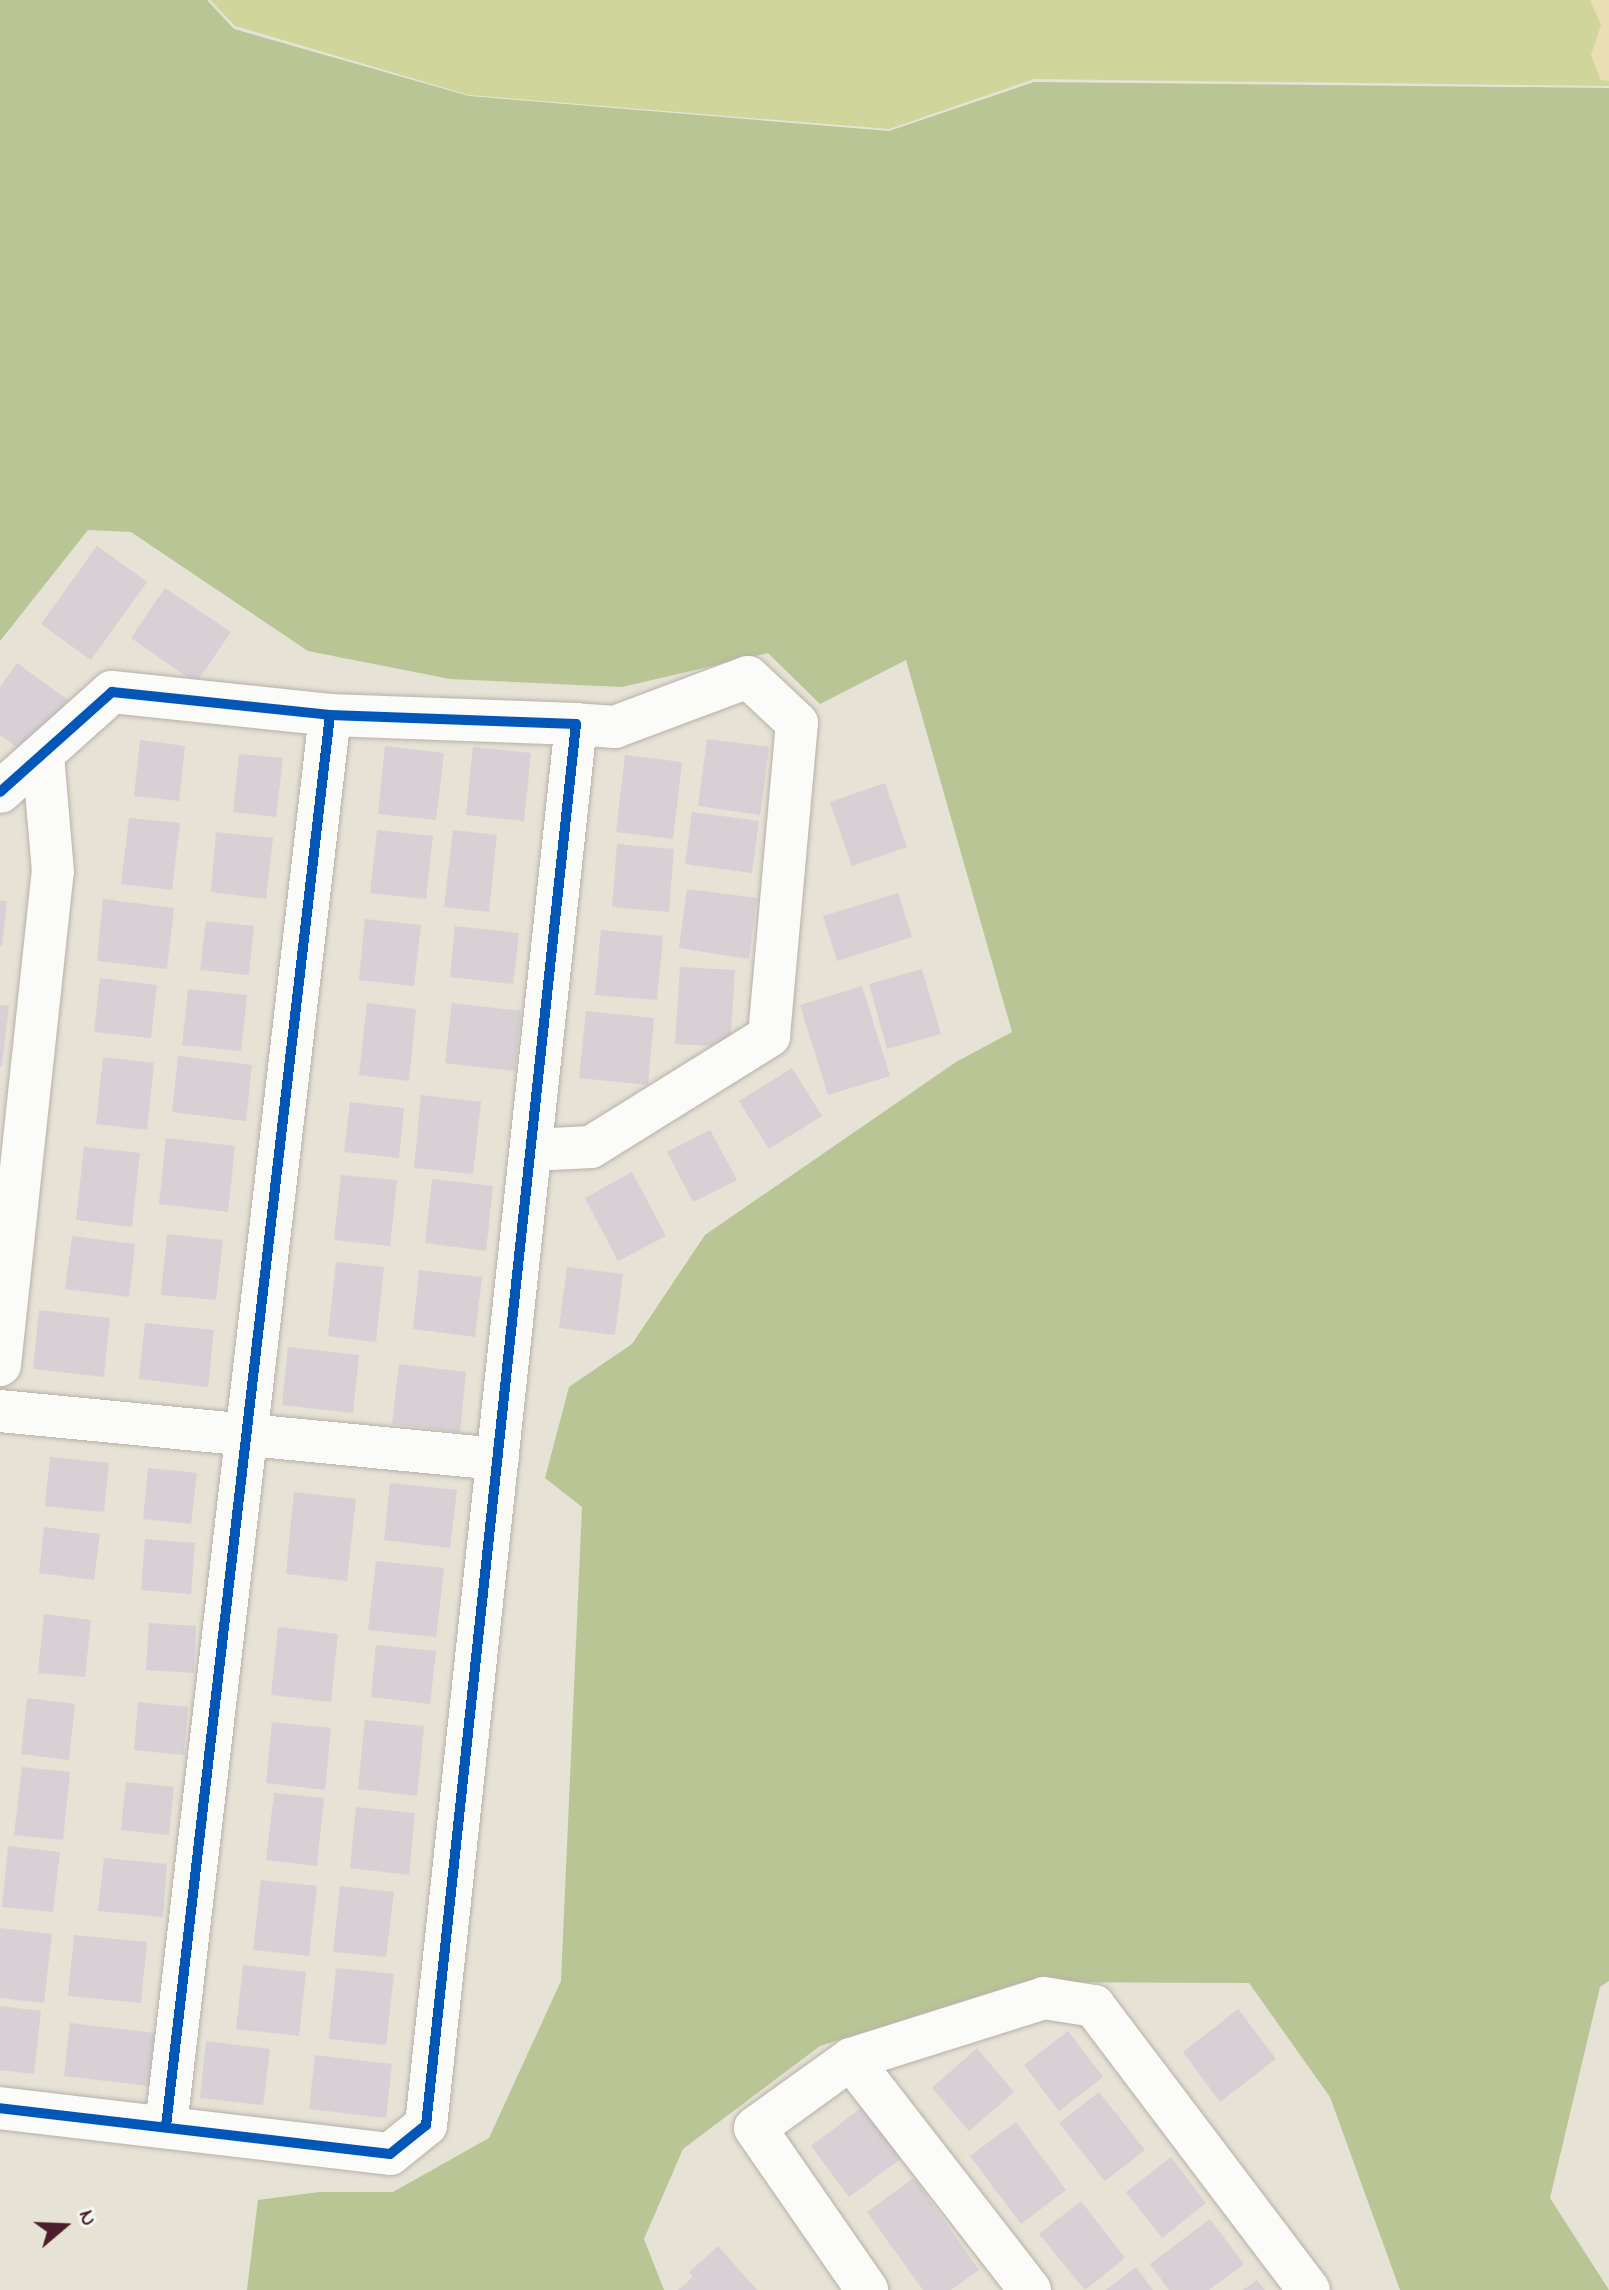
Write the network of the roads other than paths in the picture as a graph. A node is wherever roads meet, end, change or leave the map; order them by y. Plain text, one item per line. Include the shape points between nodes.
1 (330, 715) junction
2 (576, 724) junction
3 (43, 756) junction
4 (0, 792) edge
5 (532, 1150) junction
6 (0, 1365) edge
7 (0, 1411) edge
8 (250, 1435) junction
9 (498, 1459) junction
10 (851, 2059) junction
11 (0, 2108) edge
12 (166, 2126) junction
13 (867, 2290) edge
14 (1030, 2290) edge
15 (1309, 2290) edge

1 - 2 street
1 - 3 street via 112,692
1 - 8 street
2 - 5 street
2 - 5 street via 615,727 748,677 797,723 769,1036 591,1147
3 - 4 street
3 - 6 street via 53,872
5 - 9 street
7 - 8 street
8 - 9 street
8 - 12 street
9 - 12 street via 426,2125 390,2154
10 - 13 street via 755,2128
10 - 14 street
10 - 15 street via 1044,1998 1094,2006
11 - 12 street

